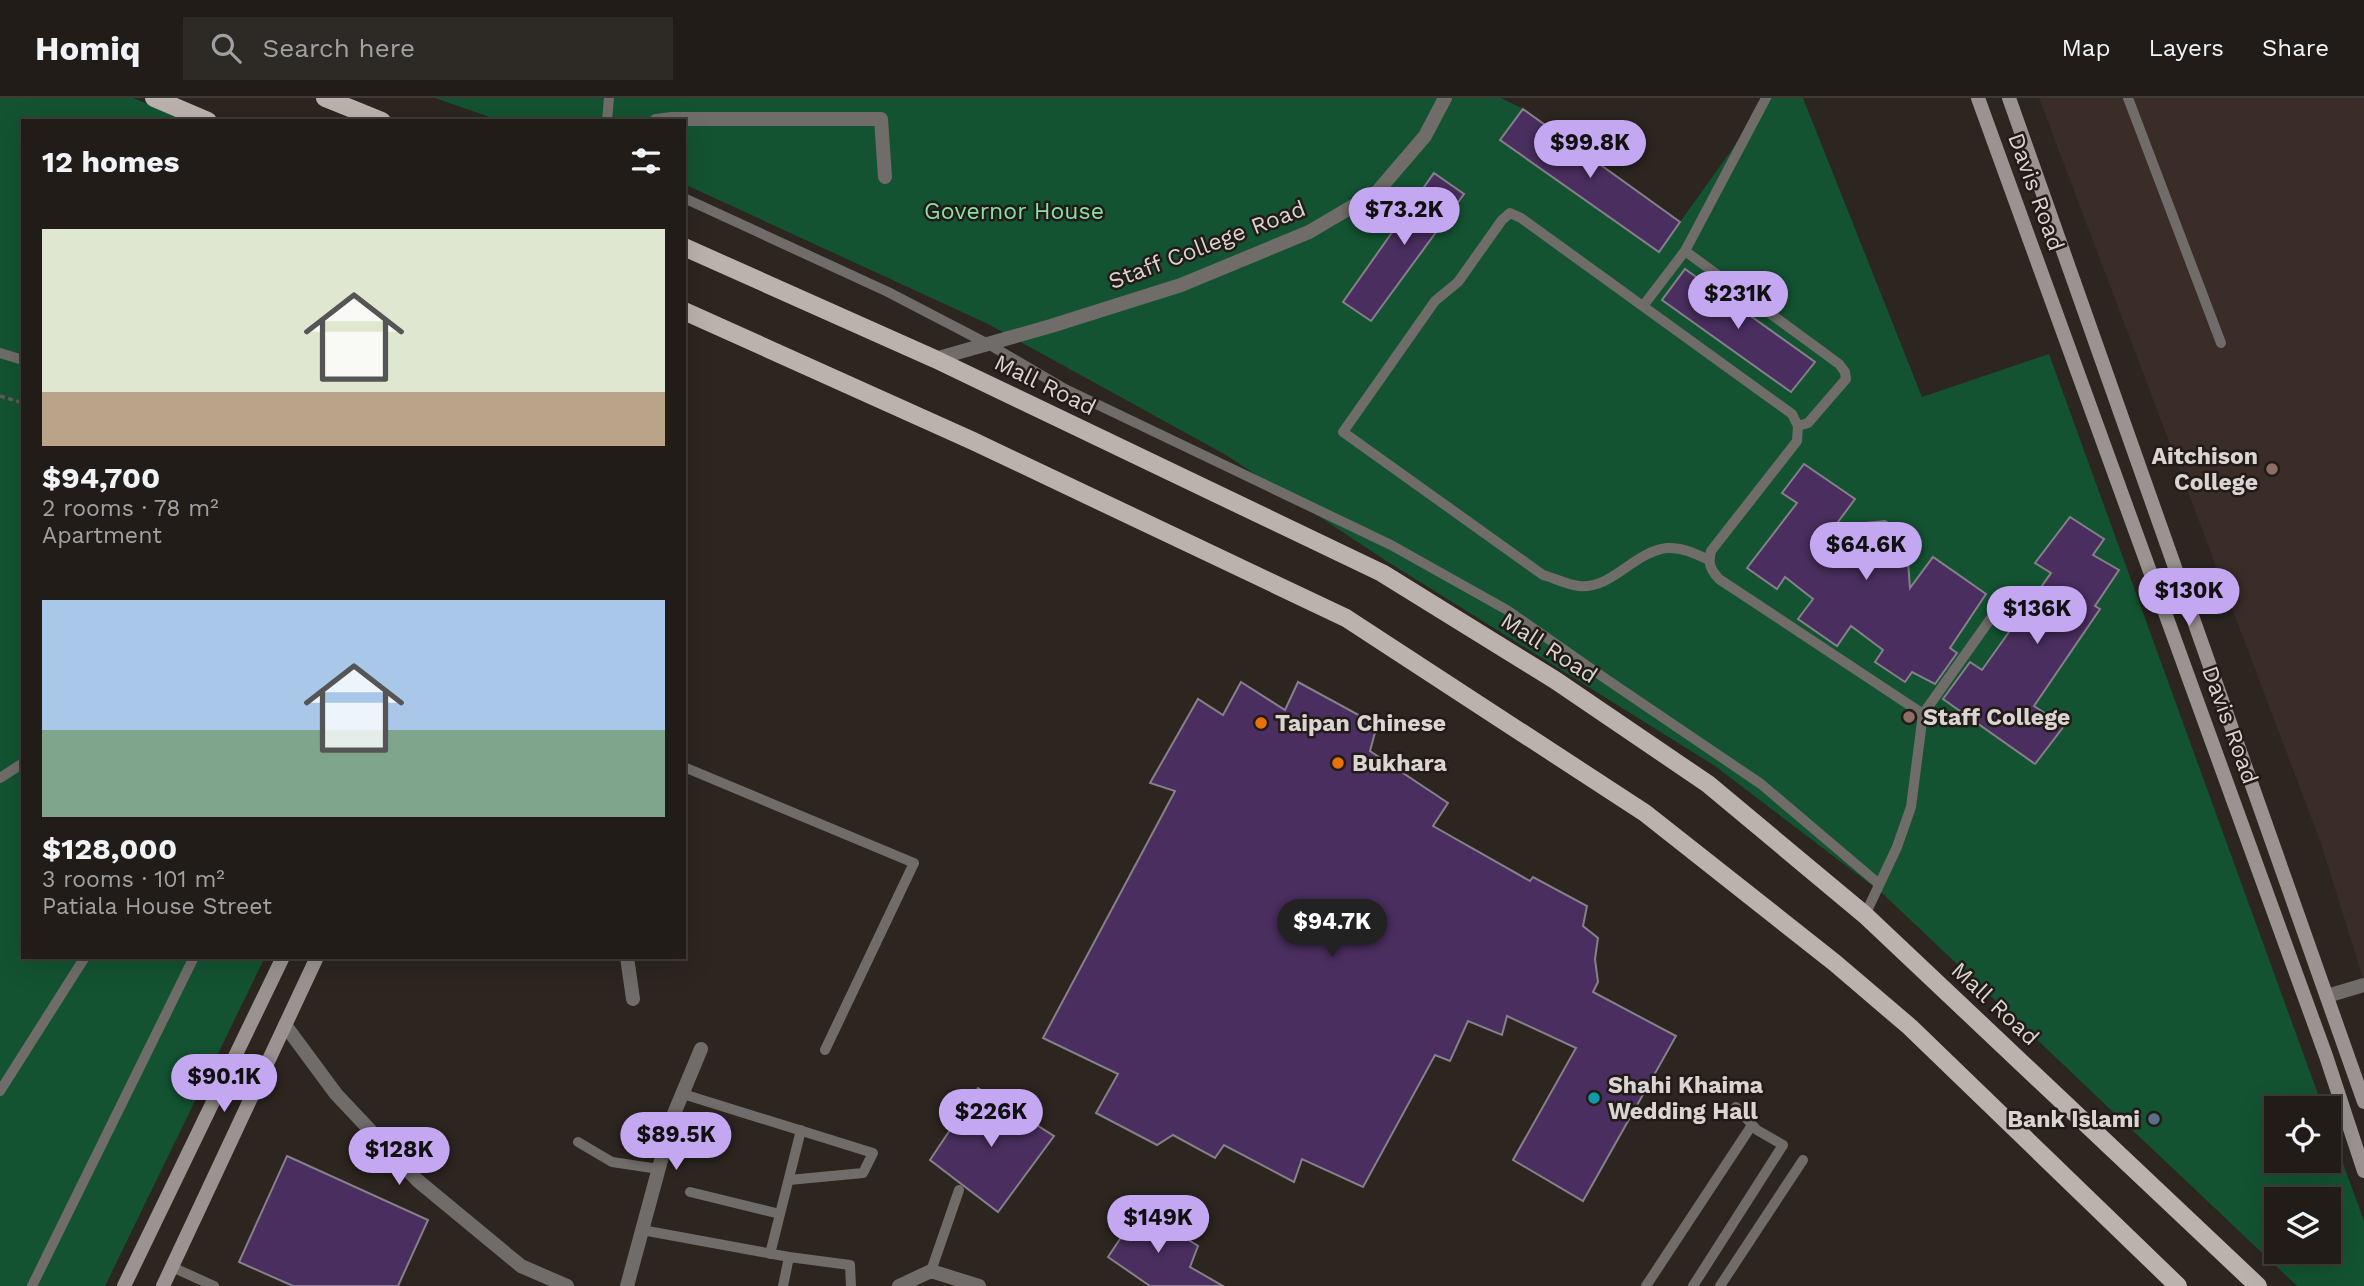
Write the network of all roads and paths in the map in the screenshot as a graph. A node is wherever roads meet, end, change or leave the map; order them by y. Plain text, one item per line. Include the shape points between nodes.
1 (154, 98) edge
2 (325, 98) edge
3 (609, 98) edge
4 (1445, 98) edge
5 (1766, 98) edge
6 (1978, 98) edge
7 (2009, 98) edge
8 (2128, 98) edge
9 (203, 119) edge
10 (377, 119) edge
11 (607, 119) edge
12 (686, 119) edge
13 (885, 177) dead end
14 (686, 199) edge
15 (686, 248) edge
16 (1685, 251) junction
17 (1643, 306) junction
18 (686, 313) edge
19 (2221, 343) dead end
20 (988, 344) junction
21 (0, 353) edge
22 (21, 359) edge
23 (935, 359) junction
24 (0, 396) edge
25 (21, 402) edge
26 (1798, 426) junction
27 (1709, 560) junction
28 (2006, 597) dead end
29 (1923, 714) junction
30 (21, 764) edge
31 (686, 768) edge
32 (0, 778) edge
33 (1880, 884) junction
34 (1865, 915) junction
35 (84, 959) edge
36 (193, 959) edge
37 (282, 959) edge
38 (316, 959) edge
39 (627, 959) edge
40 (2364, 985) edge
41 (2328, 996) junction
42 (633, 999) dead end
43 (285, 1025) junction
44 (701, 1049) dead end
45 (825, 1050) dead end
46 (0, 1091) edge
47 (682, 1094) junction
48 (2364, 1102) edge
49 (1736, 1107) dead end
50 (1752, 1125) junction
51 (801, 1130) junction
52 (578, 1142) dead end
53 (1803, 1160) dead end
54 (659, 1169) junction
55 (2364, 1171) edge
56 (789, 1180) junction
57 (959, 1190) dead end
58 (690, 1192) dead end
59 (780, 1214) junction
60 (642, 1230) junction
61 (770, 1254) junction
62 (789, 1257) junction
63 (172, 1267) junction
64 (931, 1271) junction
65 (32, 1286) edge
66 (124, 1286) edge
67 (163, 1286) edge
68 (214, 1286) edge
69 (567, 1286) edge
70 (627, 1286) edge
71 (783, 1286) edge
72 (851, 1286) edge
73 (899, 1286) edge
74 (979, 1286) edge
75 (1646, 1286) edge
76 (1693, 1286) edge
77 (1720, 1286) edge
78 (2178, 1286) edge
79 (2258, 1286) edge

1 - 9 main road
2 - 10 main road
3 - 11 lane
4 - 20 street, Staff College Road via 1426,136 1377,192 1308,232 1181,285
5 - 16 lane
6 - 55 main road, Davis Road
7 - 41 main road, Davis Road
8 - 19 lane
12 - 13 street via 881,119
14 - 20 lane via 888,292
15 - 23 main road, Mall Road
16 - 17 lane
16 - 26 lane via 1845,372 1846,379 1808,423
17 - 26 lane via 1792,414
17 - 27 lane via 1510,213 1458,282 1435,301 1343,432 1543,575 1580,586 1604,582 1638,557 1667,548
18 - 78 main road via 973,440 1346,618 1656,821 1835,963 1910,1027
20 - 23 street, Staff College Road
20 - 33 lane via 1065,389 1391,545 1507,610 1761,784
21 - 22 lane
23 - 34 main road, Mall Road via 1382,573 1556,680 1708,784
24 - 25 path
26 - 27 lane via 1797,440 1711,551
27 - 29 lane via 1719,579
28 - 29 lane
29 - 33 lane via 1911,807
30 - 32 lane
31 - 45 lane via 914,863
33 - 34 lane
34 - 79 main road, Mall Road
35 - 46 lane
36 - 65 lane
37 - 66 main road
38 - 43 main road
39 - 42 street
40 - 41 street
41 - 48 main road, Davis Road
43 - 63 main road
43 - 69 street via 336,1094 417,1180 522,1266
44 - 47 street
47 - 51 lane
47 - 54 street
49 - 50 lane
50 - 75 lane
50 - 76 lane via 1783,1145
51 - 56 lane
51 - 56 lane via 873,1153 863,1173
52 - 54 lane via 612,1161
53 - 77 lane
54 - 60 street
56 - 59 lane
57 - 64 lane
58 - 59 lane
59 - 61 lane
60 - 61 lane
60 - 70 street
61 - 62 lane
62 - 71 lane
62 - 72 lane via 850,1265
63 - 67 main road
63 - 68 lane
64 - 73 street
64 - 74 street

